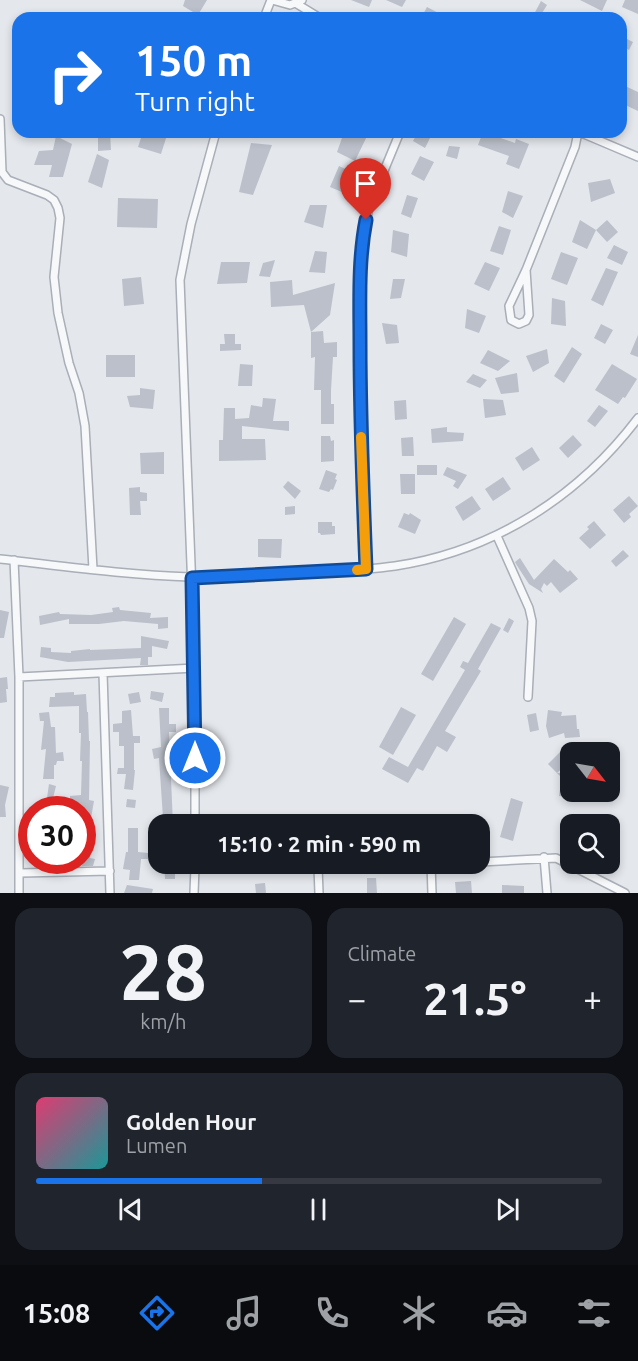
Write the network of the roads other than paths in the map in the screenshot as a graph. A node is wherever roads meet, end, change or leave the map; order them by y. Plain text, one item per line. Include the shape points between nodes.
1 (272, 0) edge
2 (300, 2) edge
3 (312, 12) edge
4 (0, 119) edge
5 (214, 138) edge
6 (398, 138) edge
7 (577, 138) edge
8 (593, 138) edge
9 (638, 157) edge
10 (526, 270) junction
11 (638, 418) edge
12 (497, 536) junction
13 (0, 559) edge
14 (14, 560) junction
15 (93, 569) junction
16 (366, 569) junction
17 (192, 578) junction
18 (195, 668) junction
19 (103, 673) junction
20 (19, 677) junction
21 (528, 697) dead end
22 (20, 796) edge
23 (195, 814) edge
24 (544, 857) junction
25 (490, 862) edge
26 (96, 871) edge
27 (110, 871) junction
28 (21, 874) edge
29 (195, 874) edge
30 (318, 874) edge
31 (430, 874) edge
32 (19, 893) edge
33 (110, 893) edge
34 (194, 893) edge
35 (319, 893) edge
36 (432, 893) edge
37 (547, 893) edge
38 (625, 893) edge

1 - 2 street via 290,5
2 - 3 street
4 - 15 street via 2,172 8,180 47,195 58,208 54,277 58,313 85,426
5 - 17 street via 180,280
6 - 16 street via 369,207 360,258 360,419
7 - 10 street
8 - 9 street
10 - 10 street via 528,315 519,324 511,320 509,306
11 - 12 street via 605,458 567,493
12 - 16 street via 424,559
12 - 21 street via 532,621
13 - 14 street
14 - 15 street
14 - 20 street
15 - 17 street
16 - 17 street
17 - 18 street
18 - 19 street
18 - 23 street
19 - 20 street
19 - 27 street
20 - 22 street
24 - 25 street
24 - 37 street
24 - 38 street via 556,858
26 - 27 street
27 - 33 street
28 - 32 street
29 - 34 street
30 - 35 street
31 - 36 street

